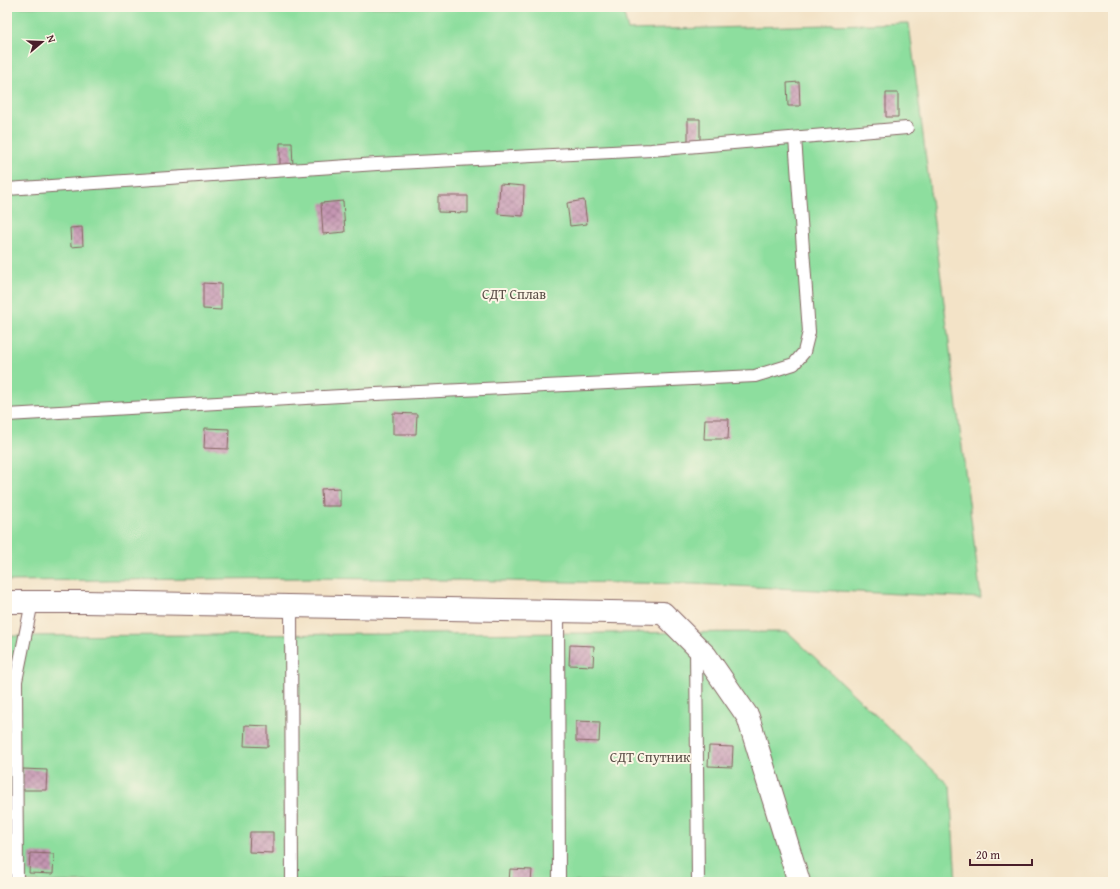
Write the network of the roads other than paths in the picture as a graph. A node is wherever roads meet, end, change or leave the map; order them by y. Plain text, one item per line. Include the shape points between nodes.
1 (907, 128) dead end
2 (795, 138) junction
3 (7, 189) edge
4 (7, 415) edge
5 (7, 602) edge
6 (32, 602) junction
7 (291, 606) junction
8 (558, 611) junction
9 (696, 646) junction
10 (17, 882) edge
11 (292, 882) edge
12 (559, 882) edge
13 (698, 882) edge
14 (800, 882) edge

1 - 2 lane
2 - 3 lane via 650,150 377,164
2 - 4 lane via 809,332 804,352 794,364 755,376
5 - 6 street
6 - 7 street
6 - 10 lane via 16,682
7 - 8 street
7 - 11 lane
8 - 9 street via 663,613
8 - 12 lane
9 - 13 lane
9 - 14 street via 706,656 748,717

